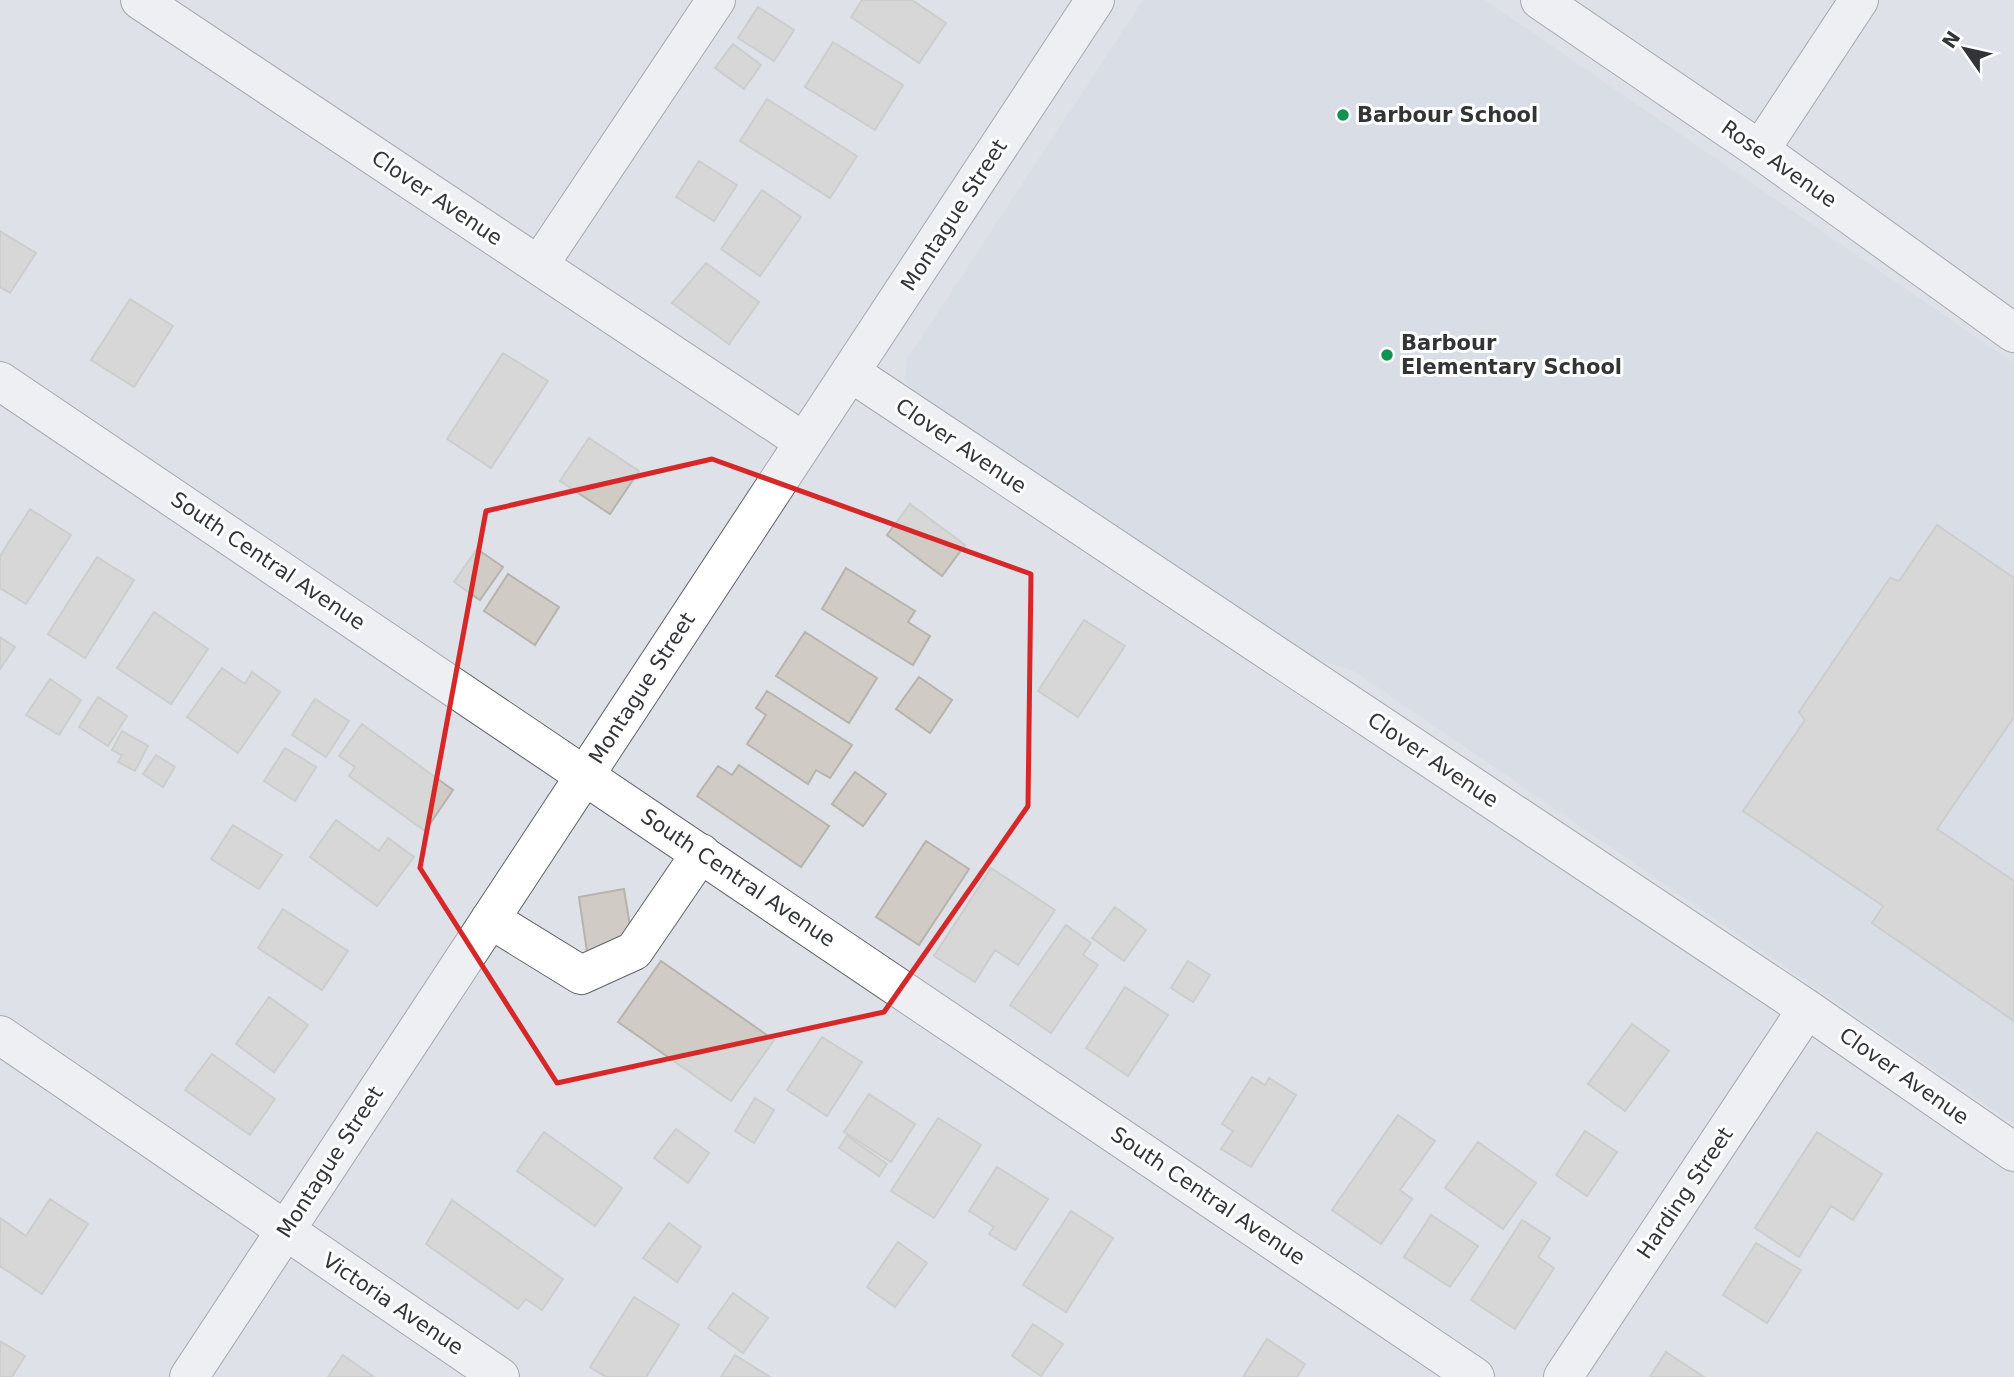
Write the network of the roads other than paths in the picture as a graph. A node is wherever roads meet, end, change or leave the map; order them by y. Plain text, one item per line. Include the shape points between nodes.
1 (140, 0) edge
2 (1096, 0) edge
3 (1540, 0) edge
4 (1858, 0) edge
5 (700, 5) edge
6 (1760, 150) junction
7 (539, 265) junction
8 (2014, 333) edge
9 (850, 372) junction
10 (0, 381) edge
11 (804, 442) junction
12 (586, 774) junction
13 (701, 852) junction
14 (490, 919) junction
15 (1807, 1009) junction
16 (0, 1035) edge
17 (2014, 1152) edge
18 (286, 1230) junction
19 (189, 1377) edge
20 (500, 1377) edge
21 (1475, 1377) edge
22 (1563, 1377) edge

1 - 7 street, Clover Avenue
2 - 9 street, Montague Street
3 - 6 street, Rose Avenue
4 - 6 street
5 - 7 street
6 - 8 street, Rose Avenue
7 - 11 street, Clover Avenue
9 - 11 street, Montague Street
9 - 15 street, Clover Avenue
10 - 12 street, South Central Avenue
11 - 12 street, Montague Street
12 - 13 street, South Central Avenue
12 - 14 street, Montague Street
13 - 14 street via 634,951 581,975
13 - 21 street, South Central Avenue
14 - 18 street, Montague Street
15 - 17 street, Clover Avenue
15 - 22 street, Harding Street
16 - 18 street, Victoria Avenue
18 - 19 street, Montague Street
18 - 20 street, Victoria Avenue

